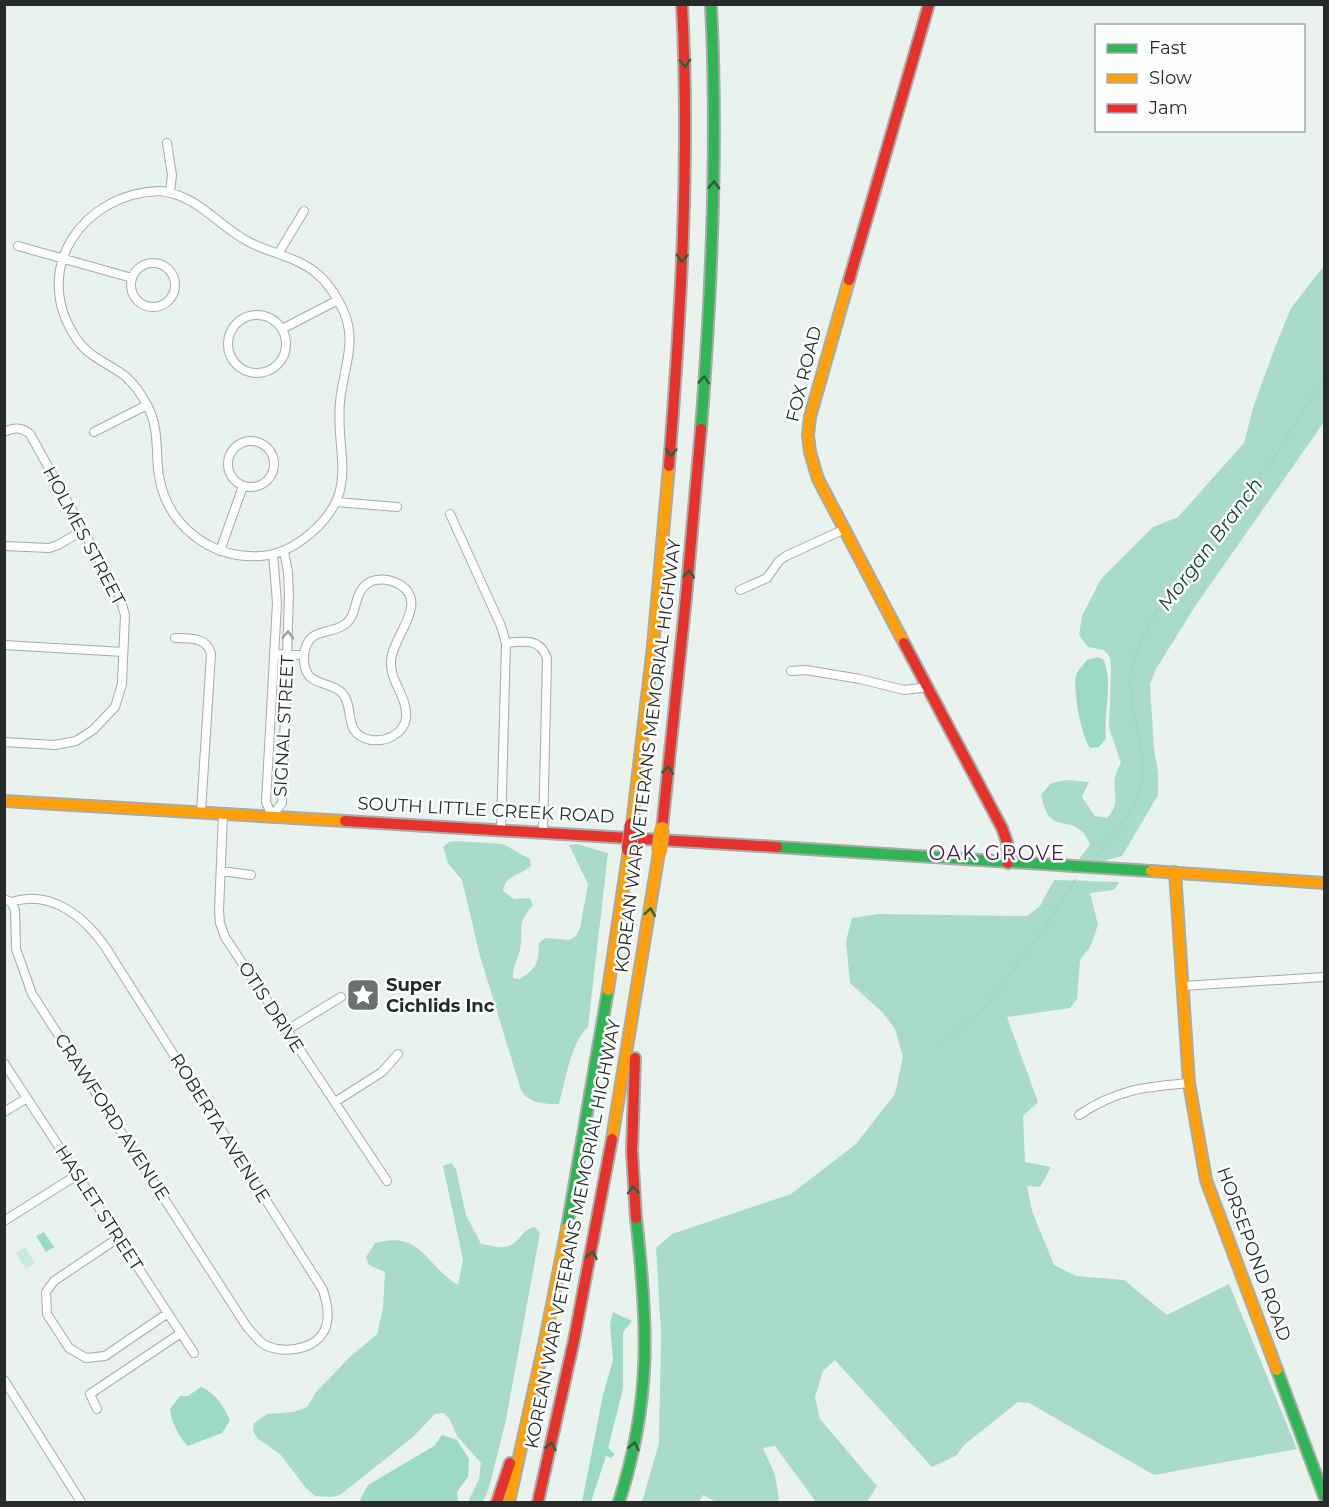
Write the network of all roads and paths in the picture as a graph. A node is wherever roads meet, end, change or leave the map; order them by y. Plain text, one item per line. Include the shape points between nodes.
1 (682, 4) edge
2 (711, 4) edge
3 (929, 4) edge
4 (167, 142) dead end
5 (170, 192) junction
6 (304, 211) dead end
7 (18, 246) dead end
8 (278, 254) junction
9 (64, 260) junction
10 (132, 278) junction
11 (338, 300) junction
12 (282, 329) junction
13 (147, 405) junction
14 (4, 432) edge
15 (94, 432) dead end
16 (243, 486) junction
17 (336, 502) junction
18 (397, 507) dead end
19 (450, 514) dead end
20 (845, 529) junction
21 (82, 531) junction
22 (4, 546) edge
23 (220, 551) junction
24 (284, 551) junction
25 (273, 554) junction
26 (740, 590) dead end
27 (175, 638) dead end
28 (506, 643) junction
29 (4, 645) edge
30 (123, 652) junction
31 (274, 654) junction
32 (287, 654) junction
33 (304, 656) junction
34 (791, 671) dead end
35 (928, 687) junction
36 (4, 742) edge
37 (4, 801) edge
38 (201, 812) junction
39 (223, 813) junction
40 (272, 816) junction
41 (501, 830) junction
42 (543, 832) junction
43 (1008, 862) junction
44 (221, 872) junction
45 (1175, 873) junction
46 (251, 875) dead end
47 (1324, 883) edge
48 (8, 900) edge
49 (641, 970) junction
50 (1324, 977) edge
51 (1183, 986) junction
52 (341, 998) dead end
53 (287, 1030) junction
54 (398, 1054) dead end
55 (4, 1063) edge
56 (7, 1074) edge
57 (1190, 1083) junction
58 (27, 1098) junction
59 (335, 1102) junction
60 (4, 1112) edge
61 (1079, 1115) dead end
62 (77, 1174) junction
63 (387, 1181) dead end
64 (4, 1221) edge
65 (118, 1238) junction
66 (168, 1313) junction
67 (247, 1327) joint
68 (181, 1333) junction
69 (194, 1353) dead end
70 (4, 1380) edge
71 (536, 1380) junction
72 (97, 1409) dead end
73 (1324, 1496) edge
74 (81, 1503) edge
75 (497, 1503) edge
76 (509, 1503) edge
77 (538, 1503) edge
78 (619, 1503) edge

1 -> 71 main road, KOREAN WAR VETERANS MEMORIAL HIGHWAY, bridge via 686,135 677,354 644,729 585,1130
49 -> 2 main road, KOREAN WAR VETERANS MEMORIAL HIGHWAY, bridge via 662,828 687,601 708,324 715,126
3 - 20 main road, FOX ROAD via 810,418 810,457
4 - 5 street
5 - 8 street via 199,204 240,237
5 - 9 street via 139,192 99,208 78,228
6 - 8 street
7 - 9 street
8 - 11 street via 315,272
9 - 10 street
9 - 13 street via 60,292 72,333 94,357 130,381
10 - 10 street via 136,299 148,306 168,301 175,288 167,268 154,263 140,267
11 - 12 street
11 - 17 street via 350,342 340,405 343,464
12 - 12 street via 267,316 239,320 232,328 227,346 235,364 252,373 270,370 283,357 286,347
13 - 15 street
13 - 23 street via 156,428 159,476 167,503 190,533
14 - 21 street, HOLMES STREET via 21,428 28,433
16 - 16 street via 258,486 270,477 274,462 261,443 247,441 230,455 231,476
16 - 23 street
17 - 18 street
17 - 24 street via 326,519
19 - 28 street
20 - 26 street via 786,556 766,578
20 - 35 main road, FOX ROAD
21 - 22 street via 49,548
21 - 30 street, HOLMES STREET via 122,602
23 - 25 street via 253,556
24 - 25 street
32 -> 24 street, SIGNAL STREET via 290,585
25 - 31 street, SIGNAL STREET via 277,603
27 - 38 street via 202,641 211,654
28 - 41 street
28 - 42 street via 536,643 547,658
29 - 30 street
30 - 36 street, HOLMES STREET via 118,701 110,714 84,736 55,745
31 - 32 street
31 - 40 street, SIGNAL STREET via 266,802
32 - 33 street
32 - 40 street, SIGNAL STREET via 282,803
33 - 33 street via 304,665 314,680 342,693 358,734 370,740 383,740 400,730 406,718 390,662 408,621 410,597 394,582 383,579 366,585 358,594 348,622 313,636
34 - 35 street via 860,679 894,689
35 - 43 main road, FOX ROAD via 1002,828
37 - 38 main road, SOUTH LITTLE CREEK ROAD
38 - 39 main road, SOUTH LITTLE CREEK ROAD
39 - 40 main road, SOUTH LITTLE CREEK ROAD
39 - 44 street, OTIS DRIVE
40 - 41 main road, SOUTH LITTLE CREEK ROAD
41 - 42 main road, SOUTH LITTLE CREEK ROAD
42 - 43 main road, SOUTH LITTLE CREEK ROAD
43 - 45 main road, SOUTH LITTLE CREEK ROAD
44 - 46 street
44 - 53 street, OTIS DRIVE via 222,930
45 - 47 main road, SOUTH LITTLE CREEK ROAD
45 - 51 main road, HORSEPOND ROAD
48 - 67 street, CRAWFORD AVENUE via 15,910 16,949 32,994
48 - 67 street, ROBERTA AVENUE via 31,898 61,906 97,934 323,1290 327,1324 306,1348 288,1351 266,1346
77 -> 49 main road, KOREAN WAR VETERANS MEMORIAL HIGHWAY via 591,1256
78 -> 49 main road via 637,1434 645,1370 645,1307 631,1133
50 - 51 street
51 - 57 main road, HORSEPOND ROAD
52 - 53 street
53 - 59 street, OTIS DRIVE
54 - 59 street via 382,1072
55 - 56 street, HASLET STREET
56 - 58 street, HASLET STREET
57 - 61 street via 1132,1089
57 - 73 main road, HORSEPOND ROAD via 1209,1188
58 - 60 street
58 - 62 street, HASLET STREET
59 - 63 street, OTIS DRIVE
62 - 64 street
62 - 65 street, HASLET STREET
65 - 66 street, HASLET STREET
65 - 66 street via 54,1281 46,1292 47,1314 69,1348 86,1358 105,1356
66 - 68 street, HASLET STREET
68 - 69 street, HASLET STREET
68 - 72 street via 90,1394
70 - 74 street
71 - 75 main road
71 - 76 main road, KOREAN WAR VETERANS MEMORIAL HIGHWAY

